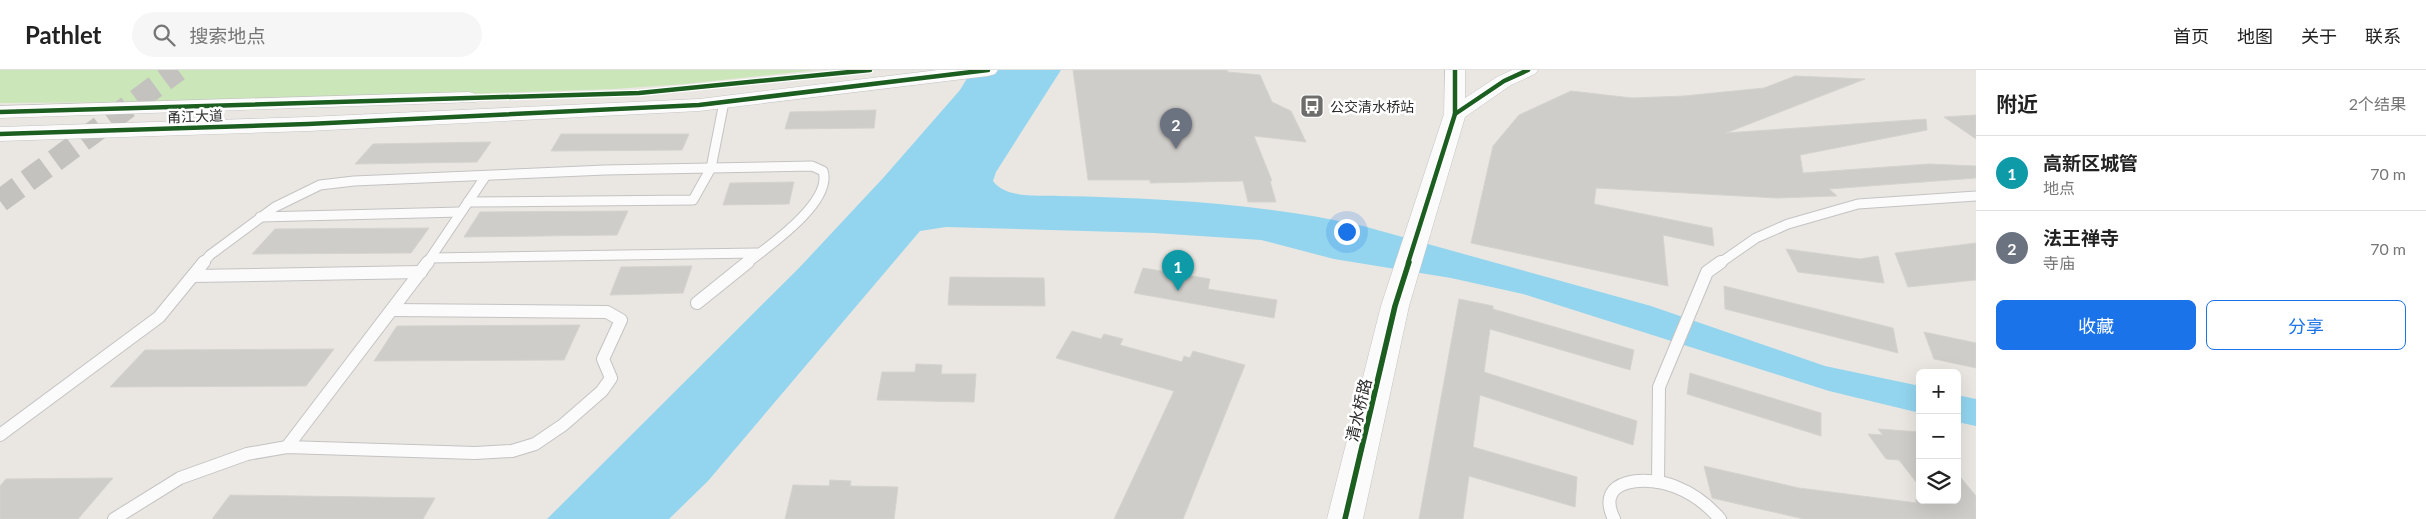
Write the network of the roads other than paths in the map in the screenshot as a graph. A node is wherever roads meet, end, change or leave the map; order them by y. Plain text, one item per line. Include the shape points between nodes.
1 (870, 70) edge
2 (988, 70) edge
3 (1455, 70) edge
4 (1528, 70) edge
5 (724, 102) junction
6 (0, 112) edge
7 (1455, 114) junction
8 (0, 134) edge
9 (710, 168) junction
10 (485, 177) junction
11 (1976, 196) edge
12 (468, 202) junction
13 (461, 212) junction
14 (260, 217) junction
15 (757, 253) junction
16 (431, 258) junction
17 (421, 272) junction
18 (194, 276) junction
19 (698, 303) dead end
20 (392, 310) junction
21 (0, 435) edge
22 (287, 447) junction
23 (1658, 482) junction
24 (114, 519) edge
25 (1344, 519) edge
26 (1614, 519) edge
27 (1720, 519) edge

1 - 6 main road, 甬江大道 via 639,92
2 - 5 main road, 甬江大道
3 - 7 main road, 清水桥路
4 - 7 main road via 1504,81
5 - 8 main road, 甬江大道 via 318,124
5 - 9 lane
7 - 25 main road, 清水桥路 via 1395,306
9 - 10 lane
9 - 12 lane via 693,200
9 - 15 lane via 812,166 823,171 826,180 820,196 792,228
10 - 12 lane
10 - 14 lane via 320,185
11 - 23 lane via 1858,204 1821,214 1756,238 1707,272 1659,387
12 - 13 lane
13 - 14 lane
13 - 16 lane
14 - 18 lane via 210,255
15 - 16 lane
15 - 19 lane
16 - 17 lane
17 - 18 lane
17 - 20 lane
18 - 21 lane via 159,317
20 - 22 lane
20 - 22 lane via 608,312 621,320 602,359 611,378 602,391 562,425 535,444 512,451 475,453
22 - 24 lane via 247,454 180,478
23 - 26 lane via 1628,481 1617,486 1610,494 1608,504
23 - 27 lane via 1695,497

